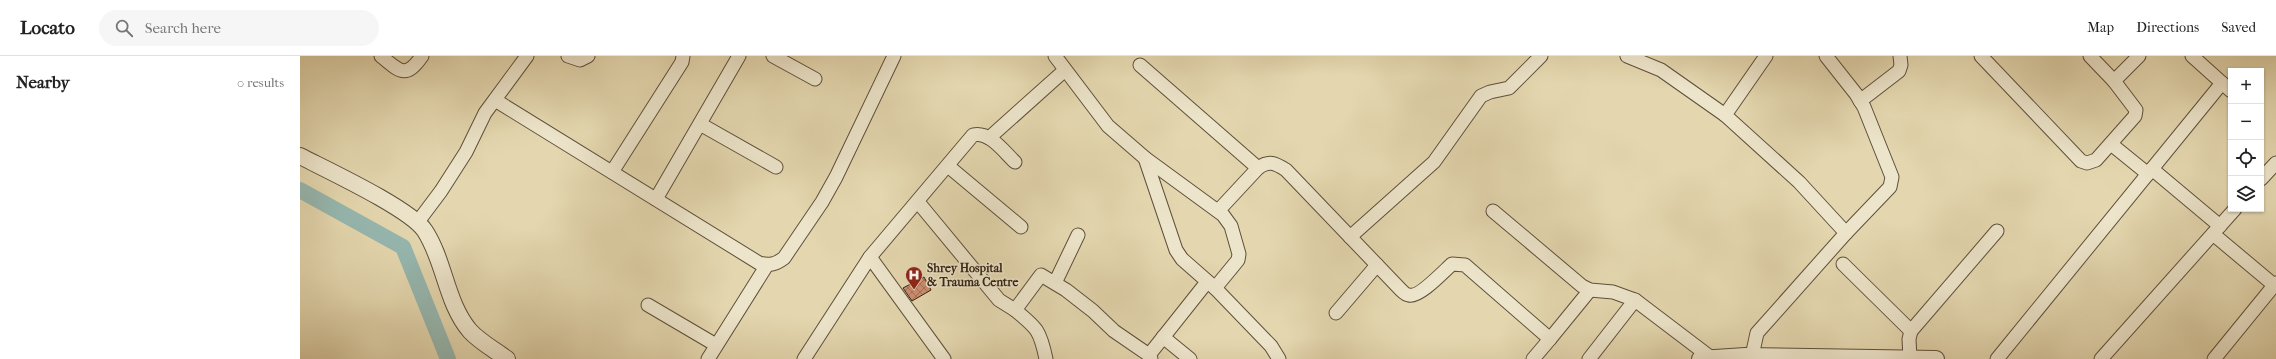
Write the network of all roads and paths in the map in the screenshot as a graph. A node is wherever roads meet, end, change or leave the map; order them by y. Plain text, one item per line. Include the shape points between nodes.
1 (381, 56) edge
2 (422, 56) edge
3 (527, 56) edge
4 (568, 56) edge
5 (588, 56) edge
6 (682, 56) edge
7 (739, 56) edge
8 (773, 56) edge
9 (894, 56) edge
10 (1541, 56) edge
11 (1628, 56) edge
12 (1766, 56) edge
13 (1826, 56) edge
14 (1900, 56) edge
15 (1981, 56) edge
16 (2090, 56) edge
17 (2139, 56) edge
18 (2192, 56) edge
19 (1062, 61) edge
20 (1140, 65) dead end
21 (815, 79) dead end
22 (2114, 81) junction
23 (2226, 87) edge
24 (495, 100) junction
25 (1860, 101) junction
26 (1725, 115) junction
27 (700, 124) junction
28 (989, 138) junction
29 (2111, 144) junction
30 (300, 156) edge
31 (1145, 158) junction
32 (1015, 162) dead end
33 (2276, 163) edge
34 (948, 166) junction
35 (776, 167) dead end
36 (1258, 168) junction
37 (612, 172) junction
38 (2150, 172) junction
39 (2264, 176) edge
40 (656, 199) junction
41 (918, 202) junction
42 (1218, 211) junction
43 (1493, 211) dead end
44 (2232, 212) edge
45 (417, 223) junction
46 (1021, 227) dead end
47 (2216, 230) junction
48 (1996, 231) dead end
49 (1846, 233) junction
50 (1078, 235) dead end
51 (1350, 237) junction
52 (870, 257) junction
53 (1843, 264) dead end
54 (767, 265) junction
55 (1377, 265) junction
56 (1055, 283) junction
57 (2275, 284) edge
58 (1211, 285) junction
59 (1590, 290) junction
60 (1635, 300) junction
61 (648, 305) dead end
62 (1015, 310) junction
63 (1336, 313) dead end
64 (1911, 332) junction
65 (1163, 337) junction
66 (1550, 339) junction
67 (716, 345) junction
68 (1752, 356) junction
69 (1150, 357) edge
70 (808, 358) edge
71 (1705, 358) edge
72 (1795, 358) edge
73 (1863, 358) edge
74 (1910, 358) edge
75 (507, 359) edge
76 (708, 359) edge
77 (944, 359) edge
78 (1046, 359) edge
79 (1190, 359) edge
80 (1279, 359) edge
81 (1533, 359) edge
82 (1589, 359) edge
83 (1936, 359) edge
84 (1997, 359) edge
85 (2101, 359) edge
86 (2214, 359) edge

1 - 2 street via 402,72 414,68
3 - 24 street
4 - 5 street via 580,60
6 - 37 street via 682,62
7 - 27 street
8 - 21 street
9 - 54 street via 822,202 784,258 776,264
10 - 51 street via 1509,88 1481,96 1434,162
11 - 26 street via 1661,70
12 - 26 street
13 - 25 street
14 - 25 street via 1902,65 1899,71
15 - 29 street via 2081,161 2091,163
16 - 22 street
17 - 22 street
18 - 23 street
19 - 28 street
19 - 31 street via 1108,126
20 - 36 street
22 - 29 street via 2136,110 2132,120
23 - 38 street
24 - 37 street
24 - 45 street via 485,113 466,152
25 - 49 street via 1892,177 1890,187
26 - 49 street via 1799,182
27 - 35 street
27 - 40 street
28 - 32 street
28 - 34 street via 973,135
29 - 38 street
30 - 45 street via 388,203
31 - 42 street
31 - 58 street via 1176,250 1182,259
33 - 39 street
34 - 41 street
34 - 46 street
36 - 42 street
36 - 51 street via 1265,163 1273,162 1286,170
37 - 40 street
38 - 47 street
38 - 84 street
40 - 54 street via 759,263
41 - 52 street
41 - 62 street via 999,300
42 - 58 street via 1231,226 1239,254 1236,264
43 - 59 street
44 - 47 street
45 - 75 street via 425,231 452,301 470,331
47 - 57 street
47 - 85 street
48 - 64 street
49 - 68 street via 1757,333
50 - 56 street
51 - 55 street
52 - 70 street
52 - 77 street
53 - 64 street
54 - 67 street
55 - 63 street
55 - 66 street via 1408,295 1422,291 1452,264 1465,265
56 - 62 street via 1040,275
56 - 69 street via 1092,311 1114,332
57 - 86 street
58 - 65 street
58 - 80 street via 1271,346
59 - 60 street via 1613,292
59 - 66 street
60 - 71 street
60 - 82 street
61 - 67 street
62 - 78 street via 1037,328
64 - 74 street
65 - 69 street
65 - 79 street
66 - 81 street
67 - 76 street
68 - 71 street
68 - 72 street
72 - 73 street
73 - 74 street
74 - 83 street

